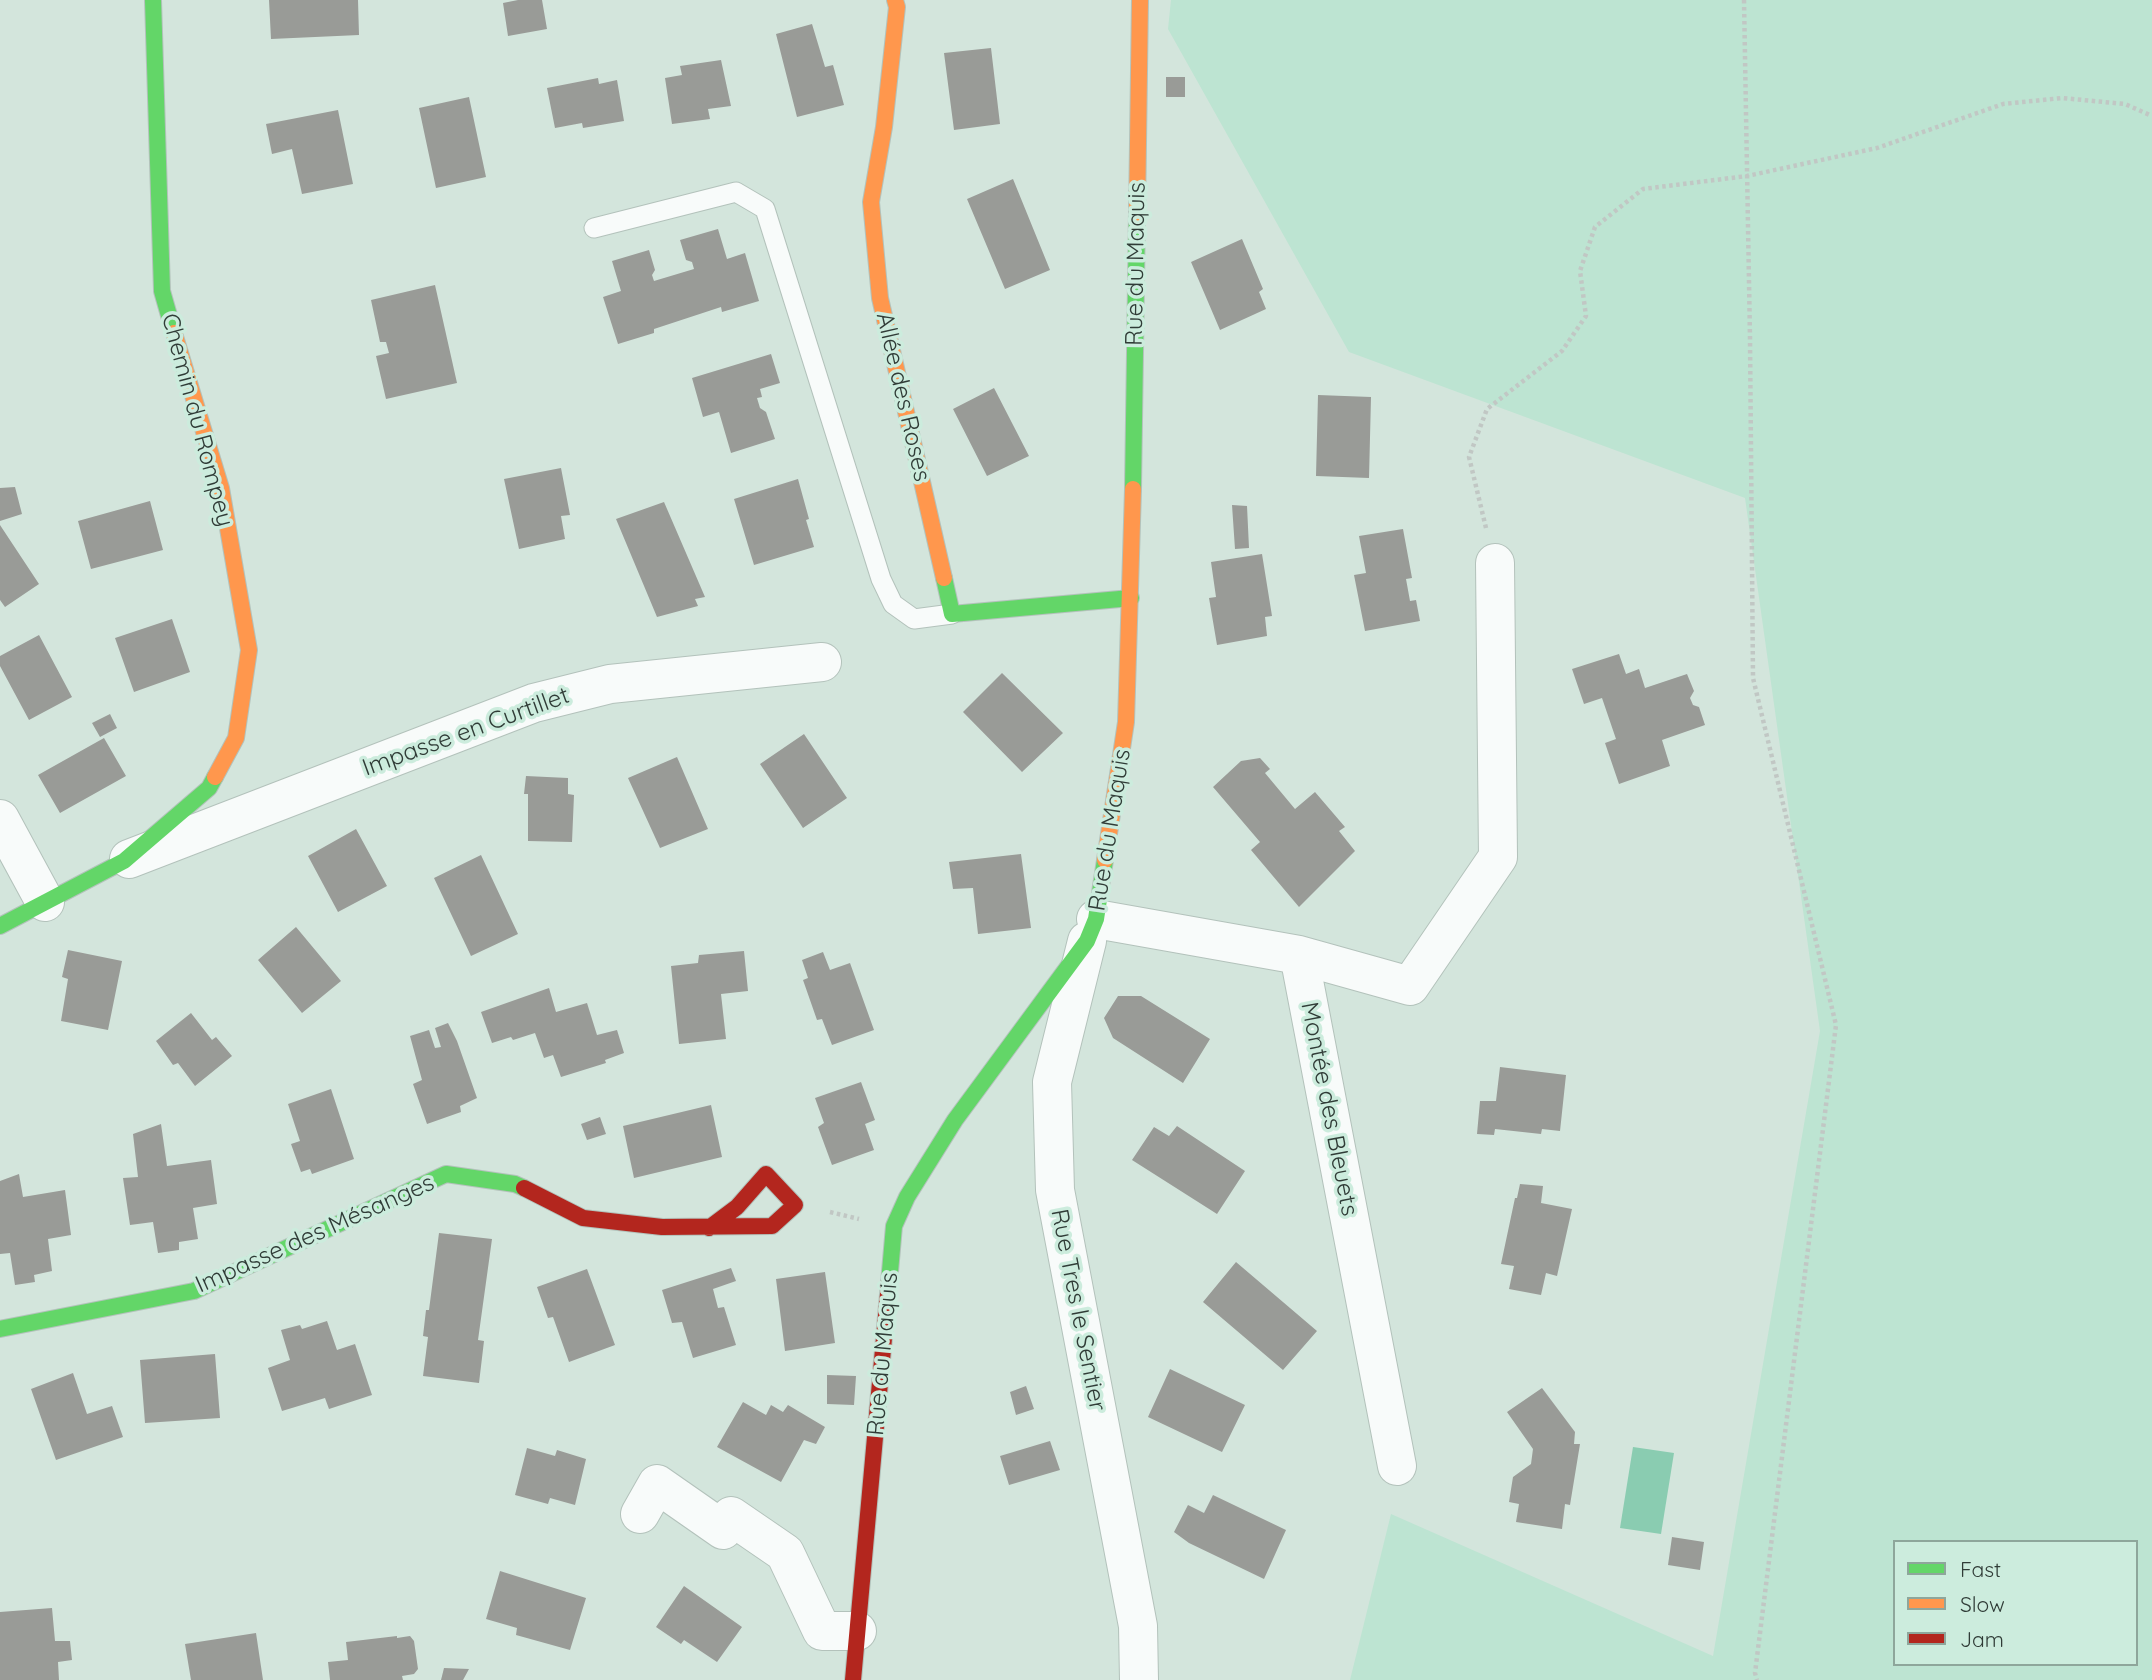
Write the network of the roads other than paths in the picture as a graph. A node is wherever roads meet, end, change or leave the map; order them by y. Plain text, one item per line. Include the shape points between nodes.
1 (153, 0) edge
2 (895, 0) edge
3 (1140, 0) edge
4 (594, 228) dead end
5 (1495, 563) road end
6 (1131, 598) junction
7 (952, 614) junction
8 (822, 662) dead end
9 (0, 818) edge
10 (124, 861) junction
11 (45, 902) junction
12 (0, 926) edge
13 (1092, 930) junction
14 (1299, 954) junction
15 (709, 1228) junction
16 (0, 1329) edge
17 (1397, 1466) dead end
18 (640, 1514) dead end
19 (857, 1631) junction
20 (853, 1680) edge
21 (1139, 1680) edge

1 - 10 street, Chemin du Rompey via 162,291 221,488 249,650 236,738 209,788
2 - 7 street, Allée des Roses via 884,127 871,202 880,298
3 - 6 street, Rue du Maquis
4 - 7 lane via 736,192 765,209 881,579 893,604 914,619
5 - 14 street via 1498,857 1410,986
6 - 7 street
6 - 13 street, Rue du Maquis via 1126,722
8 - 10 street, Impasse en Curtillet via 610,684 534,703
9 - 11 street
10 - 11 street, Chemin du Rompey
11 - 12 street, Chemin du Rompey
13 - 14 street
13 - 19 street, Rue du Maquis via 955,1120 894,1226
13 - 21 street, Rue Tres le Sentier via 1052,1082 1055,1190 1138,1626
14 - 17 street, Montée des Bleuets
15 - 15 street, Impasse des Mésanges via 772,1227 795,1205 766,1174 737,1207
15 - 16 street, Impasse des Mésanges via 583,1218 515,1184 446,1174 194,1291
18 - 19 street via 657,1484 723,1530 731,1516 785,1553 822,1631
19 - 20 street, Rue du Maquis

